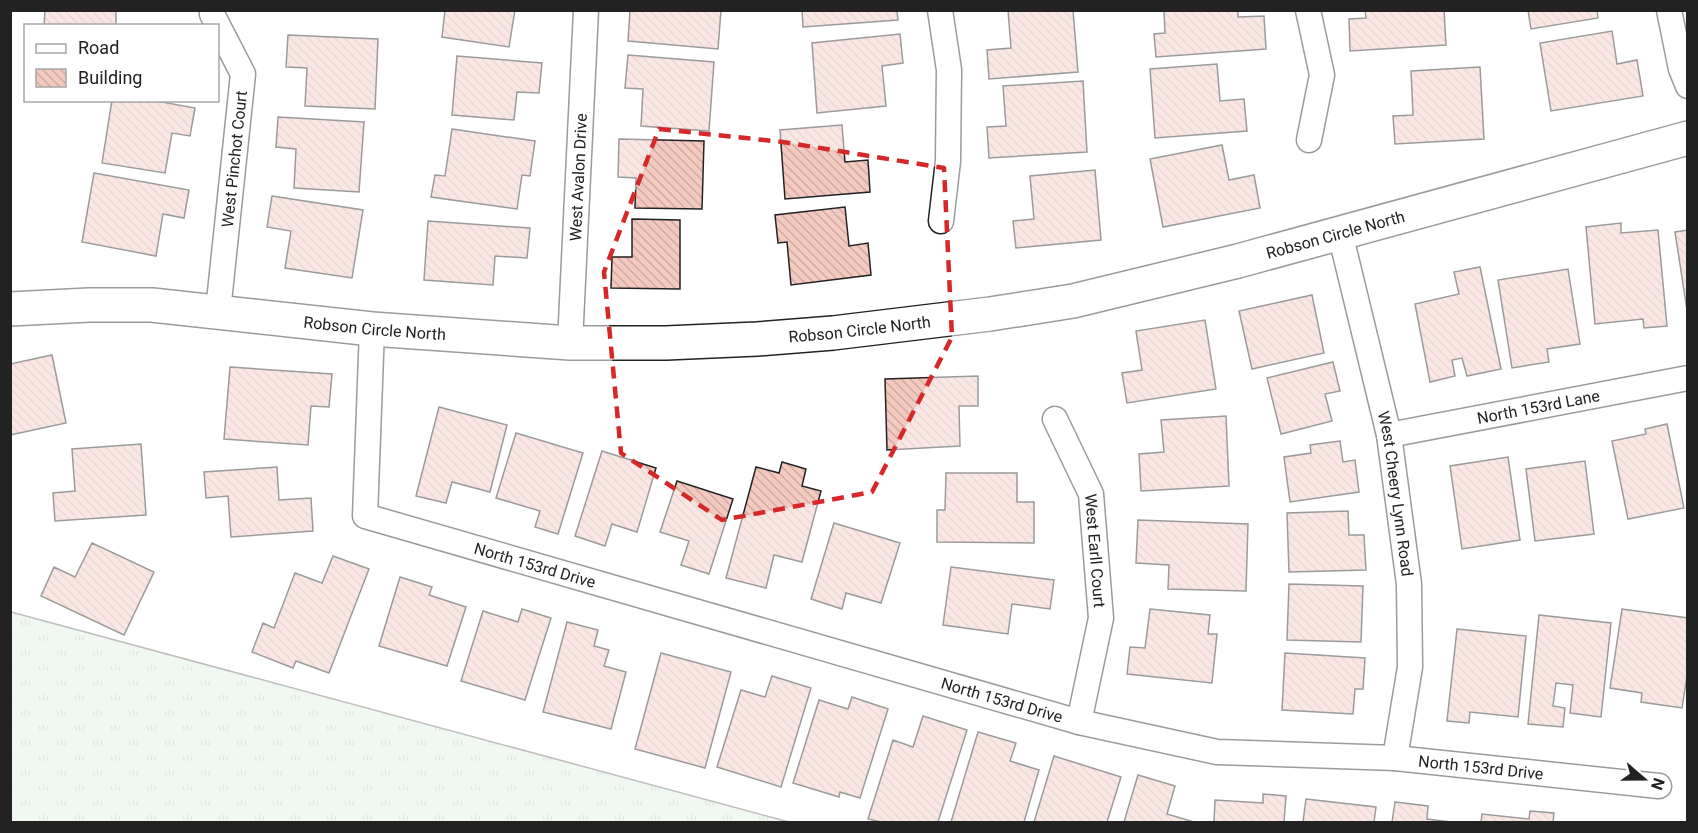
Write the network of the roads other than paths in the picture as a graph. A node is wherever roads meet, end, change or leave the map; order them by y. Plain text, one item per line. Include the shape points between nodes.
1 (586, 10) edge
2 (940, 10) edge
3 (1308, 10) edge
4 (1669, 10) edge
5 (212, 14) dead end
6 (217, 24) edge
7 (219, 28) edge
8 (1688, 86) edge
9 (1688, 138) edge
10 (1310, 140) dead end
11 (941, 221) dead end
12 (1340, 232) junction
13 (10, 309) edge
14 (218, 311) junction
15 (372, 329) junction
16 (570, 343) junction
17 (1688, 378) edge
18 (1055, 419) dead end
19 (1389, 435) junction
20 (1079, 722) junction
21 (1395, 758) junction
22 (1659, 786) dead end

1 - 16 street, West Avalon Drive
2 - 11 street via 949,70 948,161
3 - 10 street via 1322,75
4 - 8 street
5 - 6 street, West Pinchot Court
7 - 14 street, West Pinchot Court via 243,74
9 - 12 street, Robson Circle North
12 - 16 street, Robson Circle North via 1072,301 990,314 757,339
12 - 19 street, West Cheery Lynn Road
13 - 14 street, Robson Circle North via 152,304
14 - 15 street, Robson Circle North
15 - 16 street, Robson Circle North
15 - 20 street, North 153rd Drive via 365,516
17 - 19 street, North 153rd Lane
18 - 20 street, West Earll Court via 1091,494 1101,618
19 - 21 street, West Cheery Lynn Road via 1409,584 1410,632 1410,667
20 - 21 street, North 153rd Drive via 1217,752
21 - 22 street, North 153rd Drive

